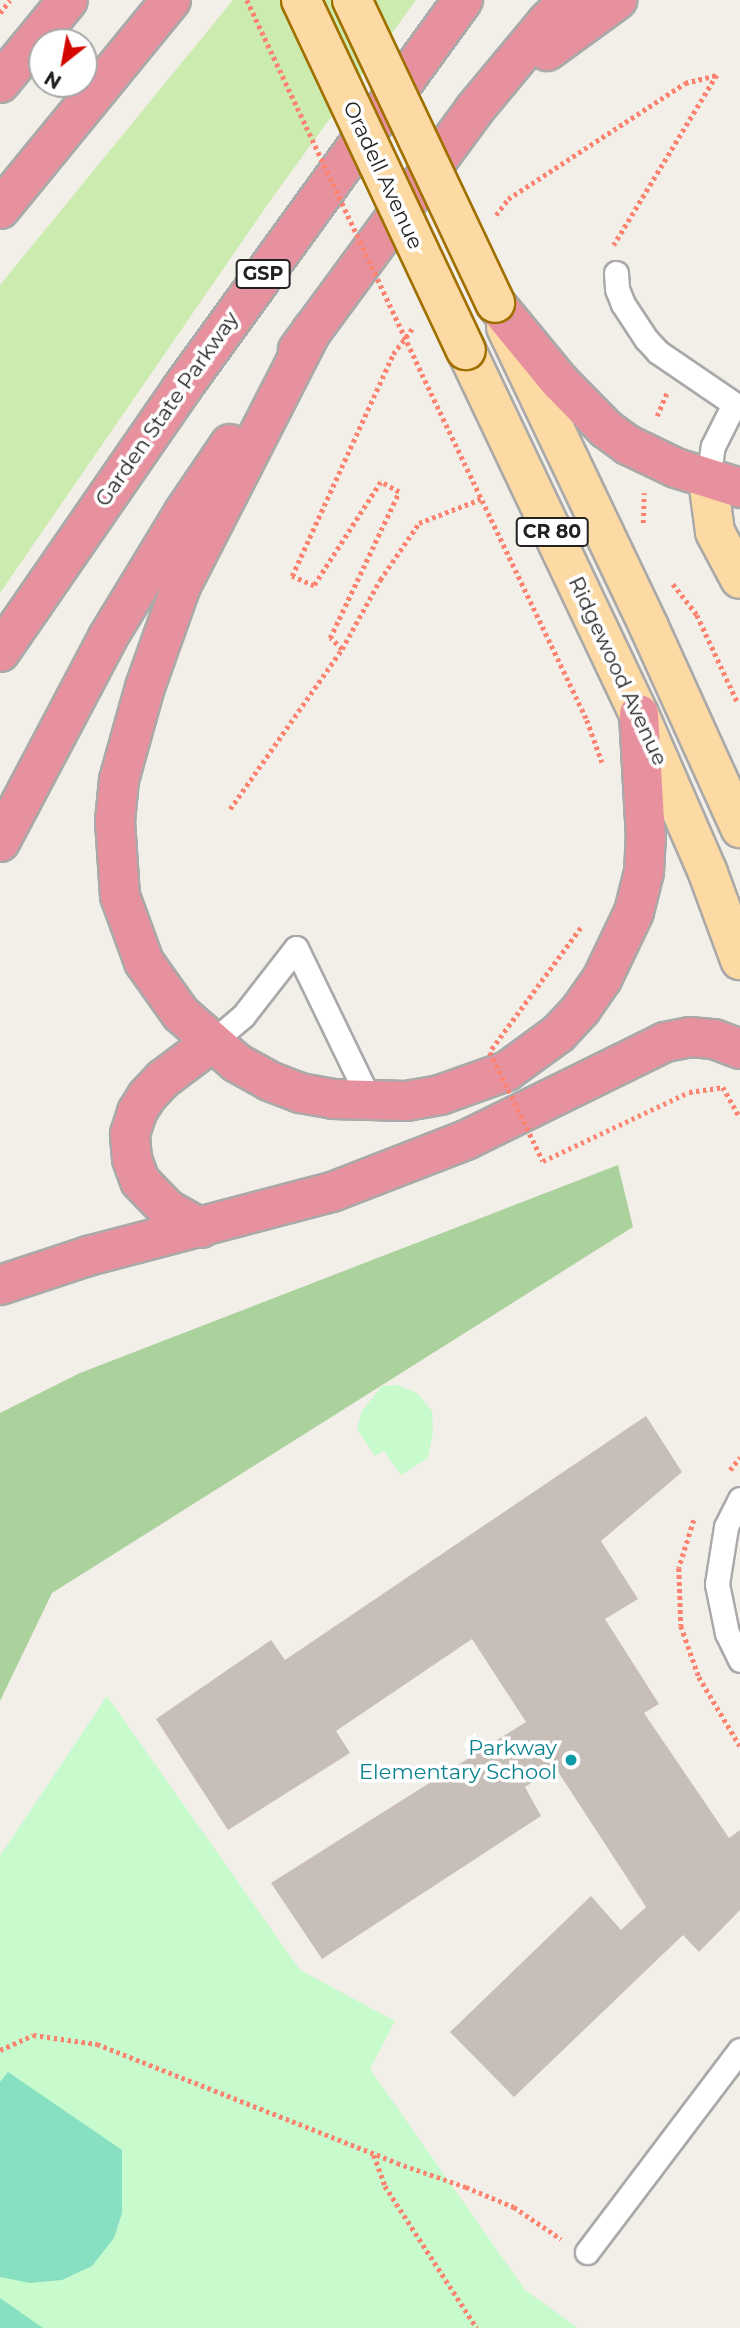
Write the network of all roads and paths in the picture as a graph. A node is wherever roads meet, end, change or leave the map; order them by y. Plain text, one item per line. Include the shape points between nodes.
1 (10, 0) edge
2 (68, 0) edge
3 (171, 0) edge
4 (247, 0) edge
5 (301, 0) edge
6 (352, 0) edge
7 (463, 0) edge
8 (569, 0) edge
9 (617, 0) edge
10 (0, 13) edge
11 (0, 83) edge
12 (474, 110) junction
13 (0, 209) edge
14 (616, 273) dead end
15 (495, 303) junction
16 (312, 330) junction
17 (466, 350) joint
18 (737, 406) edge
19 (724, 484) edge
20 (481, 499) junction
21 (740, 579) edge
22 (0, 652) edge
23 (639, 714) junction
24 (605, 771) dead end
25 (230, 809) dead end
26 (740, 828) edge
27 (0, 842) edge
28 (589, 918) dead end
29 (740, 960) edge
30 (211, 1043) junction
31 (740, 1049) edge
32 (371, 1103) junction
33 (740, 1118) edge
34 (201, 1228) junction
35 (0, 1285) edge
36 (740, 1499) edge
37 (740, 1660) edge
38 (0, 2049) edge
39 (740, 2050) edge
40 (374, 2154) junction
41 (587, 2252) joint
42 (477, 2328) edge

1 - 10 path
2 - 11 highway
3 - 13 highway
4 - 20 path, bridge
5 - 17 main road, Oradell Avenue / CR 80, bridge
6 - 15 main road, CR 80, bridge
7 - 22 highway, Garden State Parkway / GSP via 181,388
8 - 12 highway
9 - 12 highway
12 - 16 highway
14 - 18 lane via 623,304 646,339
15 - 19 highway via 606,429 628,445
15 - 26 main road, CR 80
16 - 27 highway via 145,575
16 - 30 highway via 181,586 145,687 119,780 116,859 130,930 161,989
17 - 23 main road, Ridgewood Avenue / CR 80
18 - 19 lane via 713,446
19 - 21 main road via 715,532
20 - 24 path via 587,720
20 - 25 path via 419,523 380,580 342,649
23 - 29 main road, Ridgewood Avenue / CR 80
23 - 32 highway via 646,808 644,872 634,912 603,979 558,1034 507,1071 440,1095
28 - 33 path, bridge via 490,1052 543,1161 689,1092 723,1087
30 - 32 highway via 269,1081 300,1093
30 - 32 lane via 243,1016 296,948
30 - 34 highway via 147,1096 130,1135 132,1159 146,1189 168,1210
31 - 34 highway via 714,1038 665,1042 535,1109 403,1166 332,1192
34 - 35 highway via 88,1256
36 - 37 lane via 726,1527 717,1584 727,1633
38 - 40 path via 33,2035 97,2044
39 - 41 lane
40 - 41 path via 514,2207
40 - 42 path via 385,2186

